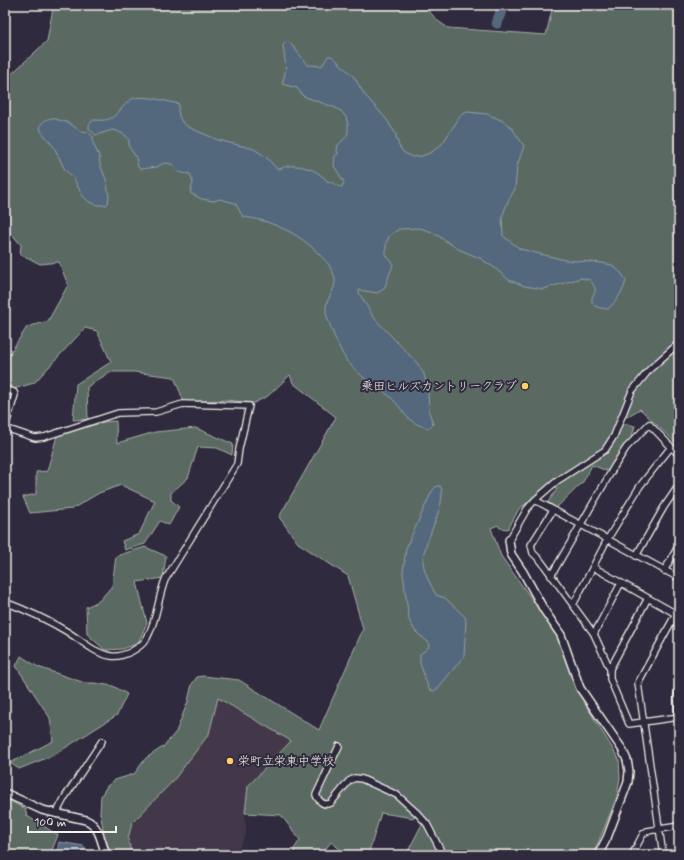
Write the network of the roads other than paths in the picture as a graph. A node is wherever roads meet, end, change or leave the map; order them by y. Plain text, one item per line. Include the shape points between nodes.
1 (679, 343) edge
2 (5, 389) edge
3 (5, 428) edge
4 (671, 447) junction
5 (679, 455) edge
6 (679, 485) edge
7 (535, 500) junction
8 (553, 510) junction
9 (580, 525) junction
10 (509, 540) joint
11 (607, 540) junction
12 (679, 545) edge
13 (636, 556) junction
14 (593, 567) junction
15 (664, 571) junction
16 (551, 576) junction
17 (679, 578) edge
18 (621, 583) junction
19 (648, 598) junction
20 (5, 602) edge
21 (572, 605) junction
22 (678, 613) edge
23 (594, 634) junction
24 (610, 670) junction
25 (679, 689) edge
26 (679, 718) edge
27 (644, 722) junction
28 (102, 741) dead end
29 (339, 746) dead end
30 (5, 793) edge
31 (56, 814) junction
32 (679, 826) edge
33 (659, 828) junction
34 (106, 855) edge
35 (443, 855) edge
36 (598, 855) edge
37 (632, 855) edge
38 (664, 855) edge

1 - 7 street via 650,369 632,391 614,436 605,450 557,481
2 - 3 street via 14,392 15,395
3 - 20 street via 34,438 118,413 156,412 183,404 248,406 237,464 165,580 148,638 136,650 112,656 95,651 37,615
4 - 5 street
4 - 9 street via 649,424 626,448
4 - 11 street via 640,486
6 - 13 street
7 - 8 street
7 - 10 street
8 - 9 street
8 - 16 street via 531,545 533,553
9 - 11 street
9 - 16 street
10 - 36 street via 511,554 561,635 580,688 627,760 628,782
11 - 13 street
11 - 14 street
12 - 15 street
13 - 15 street
14 - 18 street
14 - 21 street
15 - 17 street
16 - 21 street
18 - 19 street
18 - 23 street
19 - 22 street
19 - 24 street
21 - 23 street
22 - 27 street via 639,680
23 - 24 street
24 - 27 street via 610,679 629,724
25 - 26 street
26 - 27 street
27 - 33 street
28 - 31 street
29 - 35 street via 316,795 322,804 331,803 349,781 355,778 362,779 397,795 417,813 427,824
30 - 31 street
31 - 34 street via 92,822
32 - 33 street
33 - 37 street via 645,832
33 - 38 street

